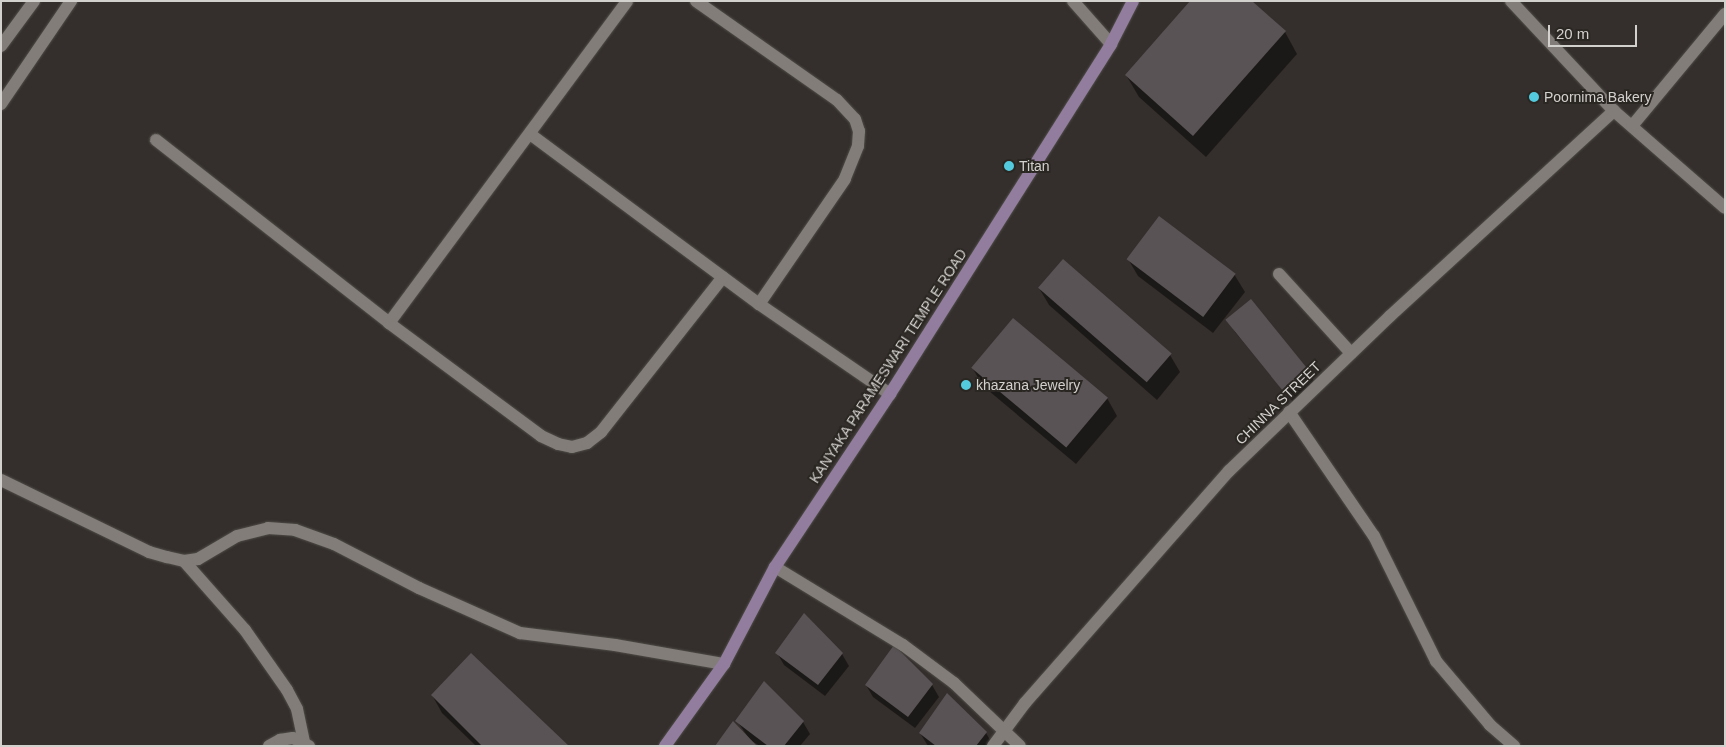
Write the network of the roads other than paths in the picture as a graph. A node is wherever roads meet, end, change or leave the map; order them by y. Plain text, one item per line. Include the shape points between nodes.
1 (34, 1) edge
2 (71, 1) edge
3 (627, 1) edge
4 (696, 1) edge
5 (1073, 1) edge
6 (1133, 1) edge
7 (1512, 1) edge
8 (1725, 14) edge
9 (1111, 44) junction
10 (1, 46) edge
11 (1, 104) edge
12 (1614, 111) junction
13 (1632, 126) junction
14 (530, 134) junction
15 (156, 140) dead end
16 (1725, 208) edge
17 (1279, 274) dead end
18 (724, 277) junction
19 (759, 304) junction
20 (389, 323) junction
21 (1352, 353) junction
22 (890, 394) junction
23 (1289, 412) junction
24 (1, 480) edge
25 (184, 561) junction
26 (775, 568) junction
27 (724, 664) junction
28 (1005, 730) junction
29 (306, 744) edge
30 (269, 746) edge
31 (665, 746) edge
32 (993, 746) edge
33 (1020, 746) edge
34 (1514, 746) edge

1 - 10 street
2 - 11 street
3 - 14 street
4 - 19 street via 837,100 854,119 859,131 858,146 845,179
5 - 9 street
6 - 9 main road, KANYAKA PARAMESWARI TEMPLE ROAD
7 - 12 street
8 - 13 street
9 - 22 main road, KANYAKA PARAMESWARI TEMPLE ROAD
12 - 13 street
12 - 21 street, CHINNA STREET
13 - 16 street
14 - 18 street
14 - 20 street
15 - 20 street
17 - 21 street
18 - 19 street
18 - 20 street via 601,432 586,443 572,447 541,436
19 - 22 street
21 - 23 street, CHINNA STREET
22 - 26 main road, KANYAKA PARAMESWARI TEMPLE ROAD
23 - 28 street, CHINNA STREET via 1229,471 1025,703
23 - 34 street via 1374,536 1436,661 1490,725
24 - 25 street via 149,552
25 - 27 street via 198,559 237,536 268,528 295,530 334,544 419,588 520,633
25 - 29 street via 245,630 287,690 297,709
26 - 27 main road, KANYAKA PARAMESWARI TEMPLE ROAD
26 - 28 street via 903,645 954,683
27 - 31 main road, KANYAKA PARAMESWARI TEMPLE ROAD
28 - 32 street, CHINNA STREET
28 - 33 street
29 - 30 street via 293,738

